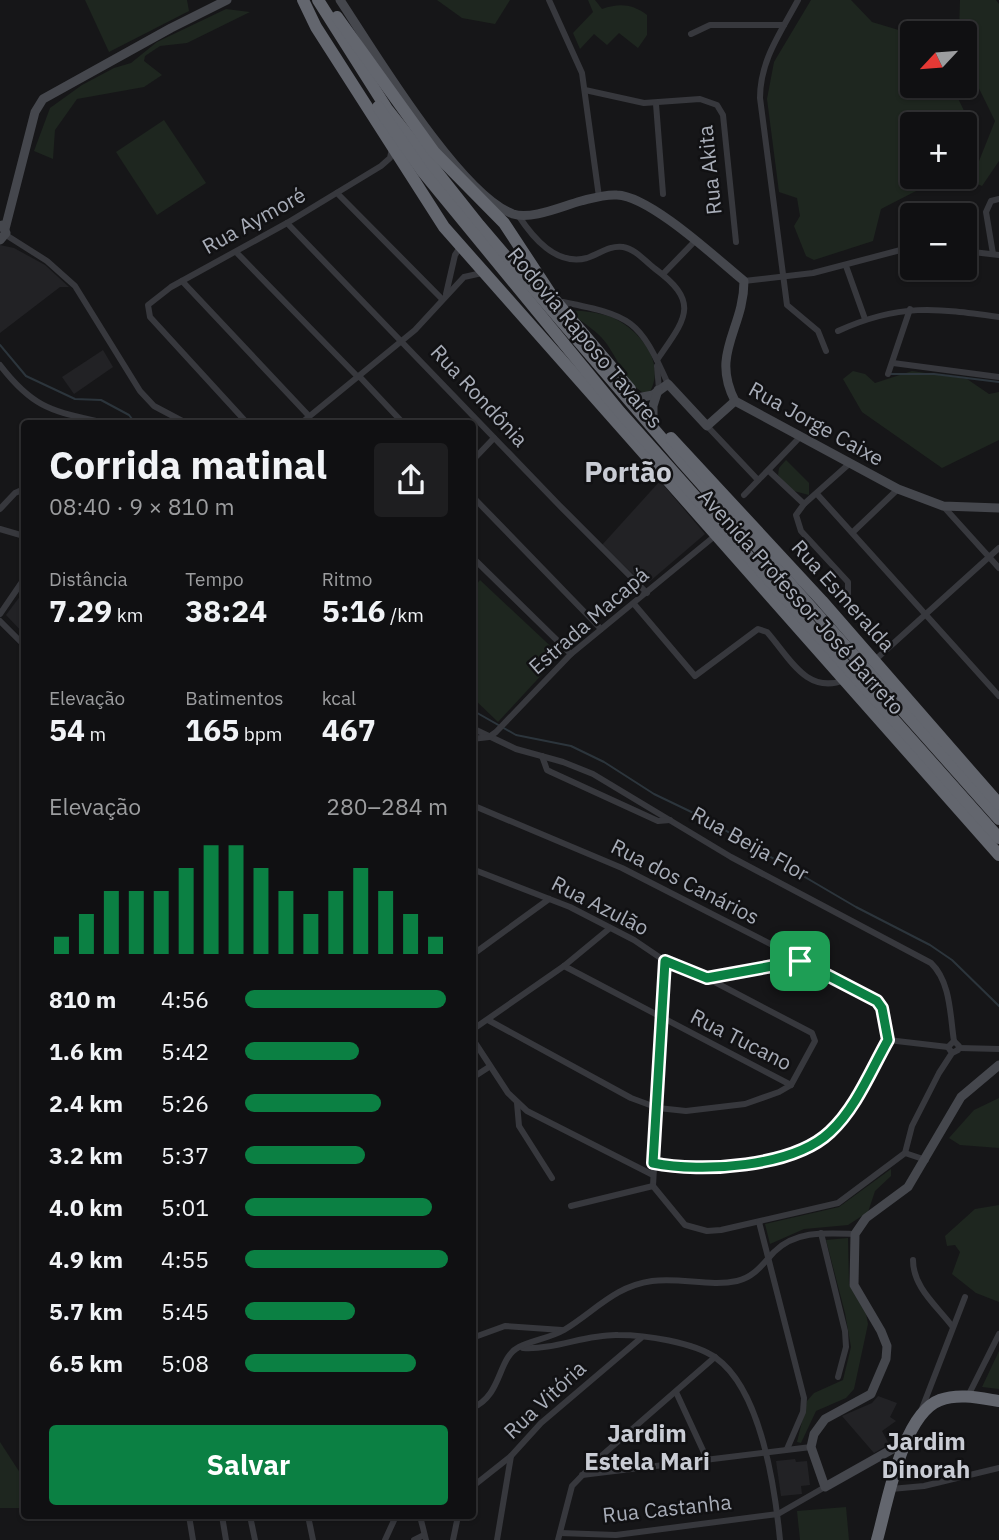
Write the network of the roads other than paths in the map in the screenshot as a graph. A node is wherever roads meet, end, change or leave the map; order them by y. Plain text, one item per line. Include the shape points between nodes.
1 (228, 0) edge
2 (304, 0) edge
3 (318, 0) edge
4 (324, 0) edge
5 (340, 0) edge
6 (549, 0) edge
7 (798, 0) edge
8 (784, 25) junction
9 (691, 34) dead end
10 (585, 90) junction
11 (656, 104) junction
12 (392, 146) junction
13 (381, 166) junction
14 (403, 166) junction
15 (426, 169) junction
16 (337, 193) junction
17 (663, 194) dead end
18 (599, 197) junction
19 (999, 199) edge
20 (491, 210) junction
21 (518, 215) junction
22 (287, 223) junction
23 (509, 230) junction
24 (2, 232) edge
25 (695, 241) junction
26 (736, 242) dead end
27 (463, 244) junction
28 (900, 250) edge
29 (236, 251) junction
30 (977, 253) edge
31 (996, 255) edge
32 (846, 266) junction
33 (488, 273) junction
34 (663, 274) junction
35 (785, 278) junction
36 (182, 281) junction
37 (744, 281) junction
38 (444, 296) junction
39 (559, 301) junction
40 (910, 309) junction
41 (999, 317) edge
42 (865, 319) junction
43 (560, 330) junction
44 (838, 331) dead end
45 (403, 340) junction
46 (827, 351) dead end
47 (657, 360) junction
48 (893, 363) junction
49 (0, 365) edge
50 (888, 374) dead end
51 (359, 376) junction
52 (999, 377) edge
53 (663, 386) junction
54 (638, 398) junction
55 (734, 401) junction
56 (309, 416) junction
57 (653, 419) junction
58 (89, 420) edge
59 (180, 420) edge
60 (244, 420) edge
61 (304, 420) edge
62 (400, 420) edge
63 (708, 426) junction
64 (801, 436) junction
65 (494, 438) junction
66 (476, 457) edge
67 (849, 464) junction
68 (769, 471) junction
69 (758, 480) junction
70 (898, 489) junction
71 (21, 490) edge
72 (817, 494) junction
73 (744, 495) dead end
74 (476, 500) edge
75 (804, 504) junction
76 (943, 506) junction
77 (999, 508) edge
78 (0, 509) edge
79 (0, 529) edge
80 (853, 532) junction
81 (21, 535) edge
82 (716, 535) junction
83 (999, 548) edge
84 (989, 557) junction
85 (476, 561) edge
86 (999, 568) edge
87 (21, 583) edge
88 (648, 593) junction
89 (822, 601) junction
90 (842, 602) dead end
91 (634, 604) junction
92 (0, 614) edge
93 (924, 615) junction
94 (0, 621) edge
95 (601, 629) junction
96 (21, 642) edge
97 (571, 654) junction
98 (875, 660) junction
99 (845, 680) junction
100 (889, 695) junction
101 (999, 696) edge
102 (476, 730) edge
103 (489, 737) junction
104 (476, 739) edge
105 (542, 756) junction
106 (999, 804) edge
107 (476, 807) edge
108 (999, 819) edge
109 (670, 820) junction
110 (999, 838) edge
111 (999, 855) edge
112 (476, 871) edge
113 (549, 899) junction
114 (610, 928) junction
115 (476, 952) edge
116 (665, 961) junction
117 (800, 961) junction
118 (564, 966) junction
119 (707, 978) junction
120 (660, 1018) junction
121 (488, 1020) junction
122 (476, 1028) edge
123 (888, 1040) junction
124 (954, 1041) junction
125 (476, 1045) edge
126 (959, 1048) junction
127 (999, 1049) edge
128 (950, 1050) junction
129 (999, 1065) edge
130 (489, 1067) junction
131 (476, 1075) edge
132 (791, 1085) junction
133 (517, 1103) junction
134 (659, 1108) junction
135 (905, 1153) junction
136 (926, 1160) junction
137 (653, 1163) junction
138 (653, 1175) junction
139 (552, 1178) dead end
140 (653, 1186) junction
141 (571, 1206) dead end
142 (759, 1222) junction
143 (821, 1233) junction
144 (855, 1234) junction
145 (769, 1259) junction
146 (913, 1260) dead end
147 (965, 1297) dead end
148 (952, 1325) junction
149 (564, 1330) junction
150 (999, 1334) edge
151 (476, 1337) edge
152 (641, 1338) junction
153 (517, 1347) junction
154 (715, 1357) junction
155 (838, 1377) dead end
156 (930, 1385) junction
157 (676, 1392) junction
158 (968, 1396) junction
159 (943, 1399) junction
160 (999, 1401) edge
161 (476, 1405) edge
162 (918, 1419) junction
163 (907, 1441) junction
164 (811, 1447) junction
165 (787, 1449) junction
166 (767, 1451) junction
167 (511, 1456) junction
168 (707, 1459) junction
169 (999, 1468) edge
170 (582, 1475) junction
171 (476, 1485) edge
172 (825, 1487) junction
173 (891, 1489) junction
174 (778, 1514) junction
175 (190, 1519) edge
176 (222, 1519) edge
177 (251, 1519) edge
178 (309, 1519) edge
179 (395, 1519) edge
180 (421, 1519) edge
181 (457, 1519) edge
182 (425, 1537) edge
183 (559, 1537) edge
184 (193, 1540) edge
185 (226, 1540) edge
186 (255, 1540) edge
187 (313, 1540) edge
188 (385, 1540) edge
189 (414, 1540) edge
190 (453, 1540) edge
191 (497, 1540) edge
192 (780, 1540) edge
193 (877, 1540) edge

1 - 24 main road via 78,78 38,105
2 - 12 highway, Avenida Professor José Barreto via 316,27
2 - 15 highway, Rodovia Raposo Tavares
3 - 15 highway, Rodovia Raposo Tavares
4 - 20 highway via 434,152
5 - 21 main road via 415,113 451,158 482,193
6 - 10 street via 578,61
7 - 8 street
8 - 9 street via 710,25
8 - 35 street via 768,53 760,98
10 - 11 street, Rua Akita
10 - 18 street
11 - 17 street
11 - 26 street, Rua Akita via 700,99 717,105 723,115
12 - 13 street via 390,158
12 - 14 highway, Avenida Professor José Barreto
13 - 14 street via 397,162
13 - 16 street, Rua Aymoré
14 - 27 highway, Avenida Professor José Barreto
15 - 43 highway, Rodovia Raposo Tavares
16 - 22 street, Rua Aymoré
16 - 38 street
18 - 21 main road
18 - 25 main road via 617,195 642,203
19 - 31 street via 991,201 986,212
20 - 23 highway
20 - 27 highway
21 - 34 street via 529,232 555,254 585,258 621,247 631,249
22 - 29 street, Rua Aymoré
22 - 45 street, Rua Rondônia
23 - 27 highway via 490,227 473,245
23 - 39 highway
24 - 59 street via 75,286 140,391 160,410
25 - 34 street
25 - 37 main road
27 - 33 highway, Avenida Professor José Barreto
27 - 38 street via 455,255
28 - 32 street
29 - 36 street, Rua Aymoré
29 - 51 street
30 - 31 street
32 - 35 street
32 - 42 street
33 - 38 street via 470,273
33 - 82 highway, Avenida Professor José Barreto
34 - 47 street via 682,293 686,311
35 - 37 street
35 - 46 street via 788,307 818,331
36 - 56 street
36 - 60 street, Rua Aymoré via 150,301 150,317
37 - 55 main road, Rua Jorge Caixe via 744,300 724,365
38 - 45 street
39 - 47 street via 606,311 631,322
39 - 54 highway
40 - 41 street
40 - 42 street
40 - 48 street
42 - 44 street
43 - 100 highway, Rodovia Raposo Tavares
43 - 110 highway, Rodovia Raposo Tavares via 620,412
45 - 51 street
45 - 65 street, Rua Rondônia
47 - 53 street
48 - 50 street
48 - 52 street
49 - 58 street via 41,406
51 - 56 street
51 - 62 street
53 - 54 main road via 653,395
53 - 57 main road via 653,406
53 - 63 main road
54 - 57 highway
55 - 63 main road
55 - 64 main road, Rua Jorge Caixe
56 - 61 street
57 - 89 highway, Rua Esmeralda
63 - 69 street
64 - 67 main road, Rua Jorge Caixe
64 - 68 street
65 - 66 street
65 - 88 street, Rua Rondônia
67 - 70 main road, Rua Jorge Caixe
67 - 72 street
68 - 69 street
68 - 75 street
69 - 73 street
70 - 76 main road, Rua Jorge Caixe
70 - 80 street
71 - 78 street
72 - 75 street
72 - 80 street
74 - 95 street
75 - 90 street via 796,515 797,524 848,582
76 - 77 main road, Rua Jorge Caixe
76 - 84 street
79 - 81 street
80 - 93 street
82 - 88 street, Estrada Macapá
82 - 99 highway, Avenida Professor José Barreto
83 - 84 street
84 - 86 street
84 - 93 street
85 - 97 street
87 - 92 street
88 - 91 street, Estrada Macapá
89 - 98 highway, Rua Esmeralda
89 - 100 highway
91 - 95 street, Estrada Macapá
91 - 99 street via 695,676 752,631 762,629 819,685
93 - 98 street
93 - 101 street
94 - 96 street
95 - 97 street, Estrada Macapá
97 - 103 street, Estrada Macapá
98 - 106 highway, Rua Esmeralda
99 - 111 highway, Avenida Professor José Barreto
100 - 108 highway, Rodovia Raposo Tavares
102 - 103 street
103 - 104 street, Rua Beija Flor
103 - 105 street, Rua Beija Flor
105 - 109 street, Rua Beija Flor via 593,774
105 - 109 street via 547,770 555,775 658,821
107 - 117 street, Rua dos Canários via 622,868
109 - 124 street, Rua Beija Flor via 931,963 947,993
112 - 113 street, Rua Azulão
113 - 114 street, Rua Azulão
113 - 115 street
114 - 116 street, Rua Azulão
114 - 118 street
116 - 119 street, Rua Azulão
116 - 120 street
117 - 119 street
117 - 123 street, Rua dos Canários via 870,995 882,1008
118 - 120 street, Rua Tucano
118 - 121 street
119 - 132 street, Rua Azulão via 812,1033 815,1041
120 - 132 street, Rua Tucano
120 - 134 street
121 - 122 street
121 - 134 street via 631,1098
123 - 128 street
123 - 137 street via 845,1115 815,1144 758,1161 715,1167
124 - 126 street
124 - 128 street
125 - 130 street
126 - 127 street
126 - 128 street
128 - 135 street via 912,1126
129 - 136 main road via 961,1097 934,1138
130 - 131 street
130 - 133 street
132 - 134 street via 715,1110
133 - 138 street via 541,1120
133 - 139 street via 519,1126
134 - 137 street
135 - 136 street
135 - 142 street via 838,1203
136 - 144 main road via 908,1186 879,1206
137 - 138 street
138 - 140 street
140 - 141 street
140 - 142 street via 677,1218 693,1229 721,1230
142 - 145 street
143 - 144 street
143 - 145 street via 795,1238
143 - 155 street via 845,1331
144 - 164 main road via 854,1285 881,1331 886,1359 871,1394 825,1419
145 - 149 street via 735,1282 680,1279 632,1285 612,1294
145 - 165 street via 804,1398
146 - 148 street via 921,1287
147 - 148 street
148 - 156 street
149 - 151 street via 505,1326
149 - 153 street
150 - 158 street
152 - 153 street via 618,1335
152 - 154 street via 683,1344
152 - 167 street, Rua Vitória via 541,1423
153 - 161 street via 489,1397
154 - 157 street
154 - 166 street via 734,1375
156 - 159 street
156 - 162 street
157 - 168 street
157 - 170 street
158 - 159 highway
158 - 160 highway
159 - 162 highway
162 - 163 highway
163 - 172 main road
163 - 173 highway
164 - 165 street
164 - 172 main road
165 - 166 street
166 - 168 street
166 - 174 street
167 - 171 street, Rua Vitória
167 - 191 street
168 - 170 street
169 - 173 street
170 - 183 street via 572,1486
172 - 174 street
173 - 193 highway
174 - 183 street, Rua Castanha via 616,1535
174 - 192 street
175 - 184 street
176 - 185 street
177 - 186 street
178 - 187 street
179 - 188 street
180 - 182 street
181 - 190 street
182 - 189 street

